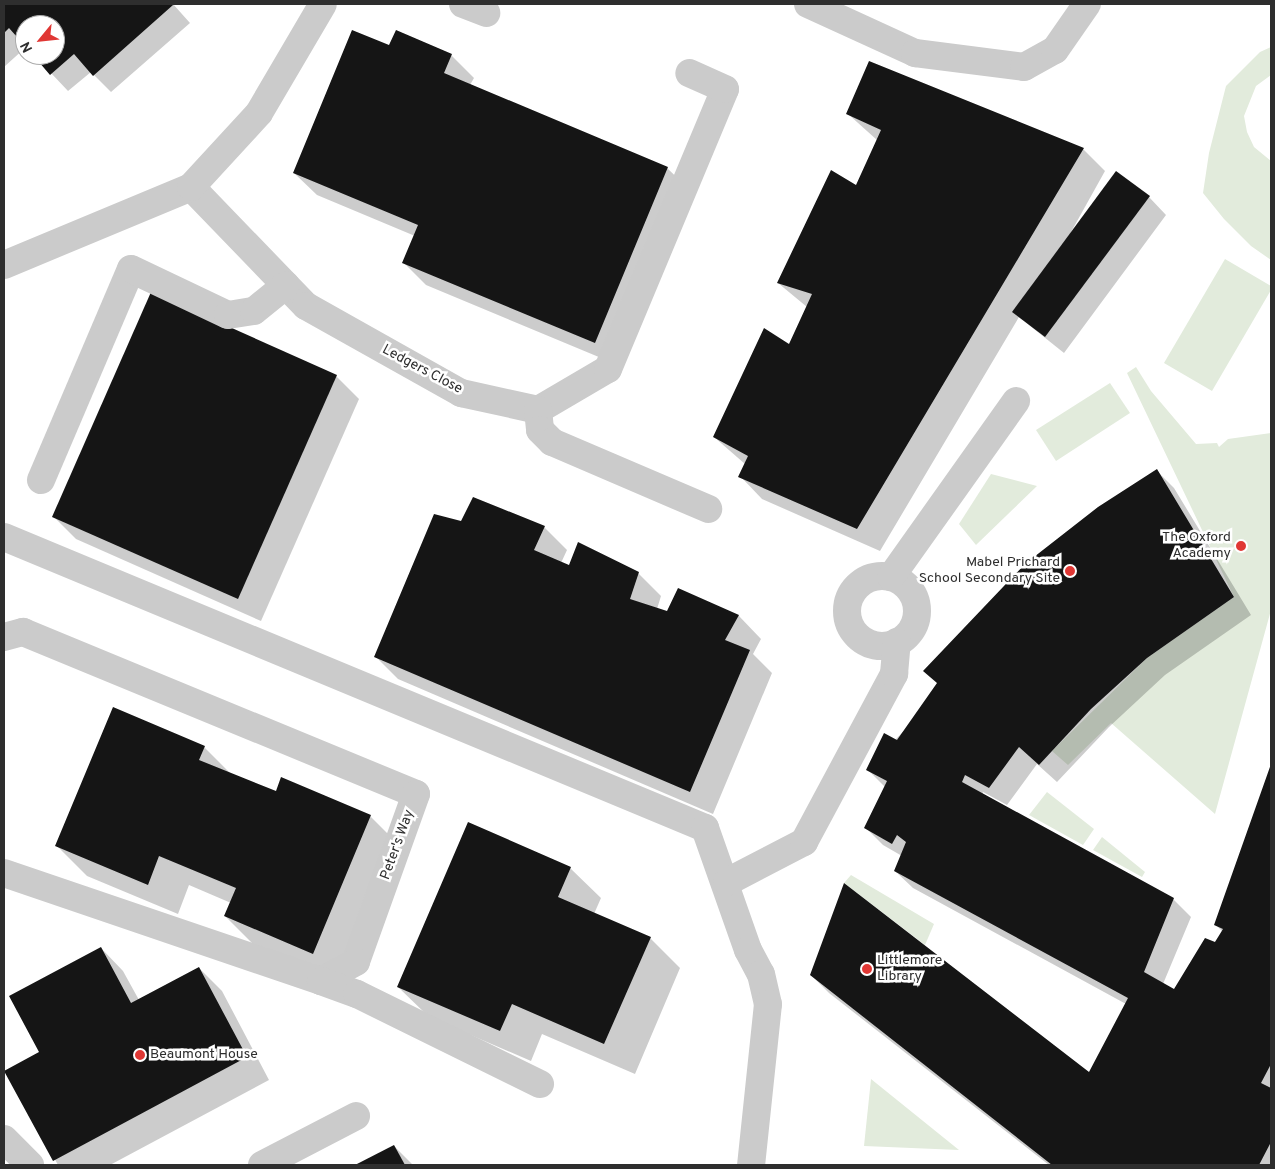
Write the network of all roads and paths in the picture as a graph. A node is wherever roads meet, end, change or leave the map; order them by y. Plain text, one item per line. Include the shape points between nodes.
1 (323, 4) edge
2 (808, 4) edge
3 (1087, 4) edge
4 (689, 73) dead end
5 (191, 186) junction
6 (4, 264) edge
7 (286, 285) junction
8 (1016, 401) dead end
9 (538, 410) junction
10 (41, 480) dead end
11 (708, 509) dead end
12 (4, 537) edge
13 (891, 577) junction
14 (4, 637) edge
15 (897, 642) junction
16 (4, 873) edge
17 (726, 882) junction
18 (321, 981) junction
19 (540, 1084) dead end
20 (356, 1116) dead end
21 (4, 1139) edge
22 (30, 1165) edge
23 (262, 1165) edge
24 (751, 1165) edge

1 - 5 lane via 258,113
2 - 3 lane via 915,53 1024,67 1055,50
4 - 9 lane via 726,89 608,369
5 - 6 lane
5 - 7 lane, Ledgers Close
7 - 9 lane, Ledgers Close via 306,306 461,393
7 - 10 lane via 254,311 228,315 131,269
8 - 13 lane
9 - 11 lane via 540,430 552,442
12 - 17 lane via 705,828
13 - 15 lane via 909,588 917,608 912,628
13 - 15 lane via 879,576 857,585 846,608 848,619 861,639 885,646
14 - 18 lane, Peter's Way via 24,632 416,794 356,962
15 - 17 lane via 894,674 804,842
16 - 18 lane
17 - 24 lane via 748,950 761,974 768,1004
18 - 19 lane via 357,994
20 - 23 lane
21 - 22 lane

